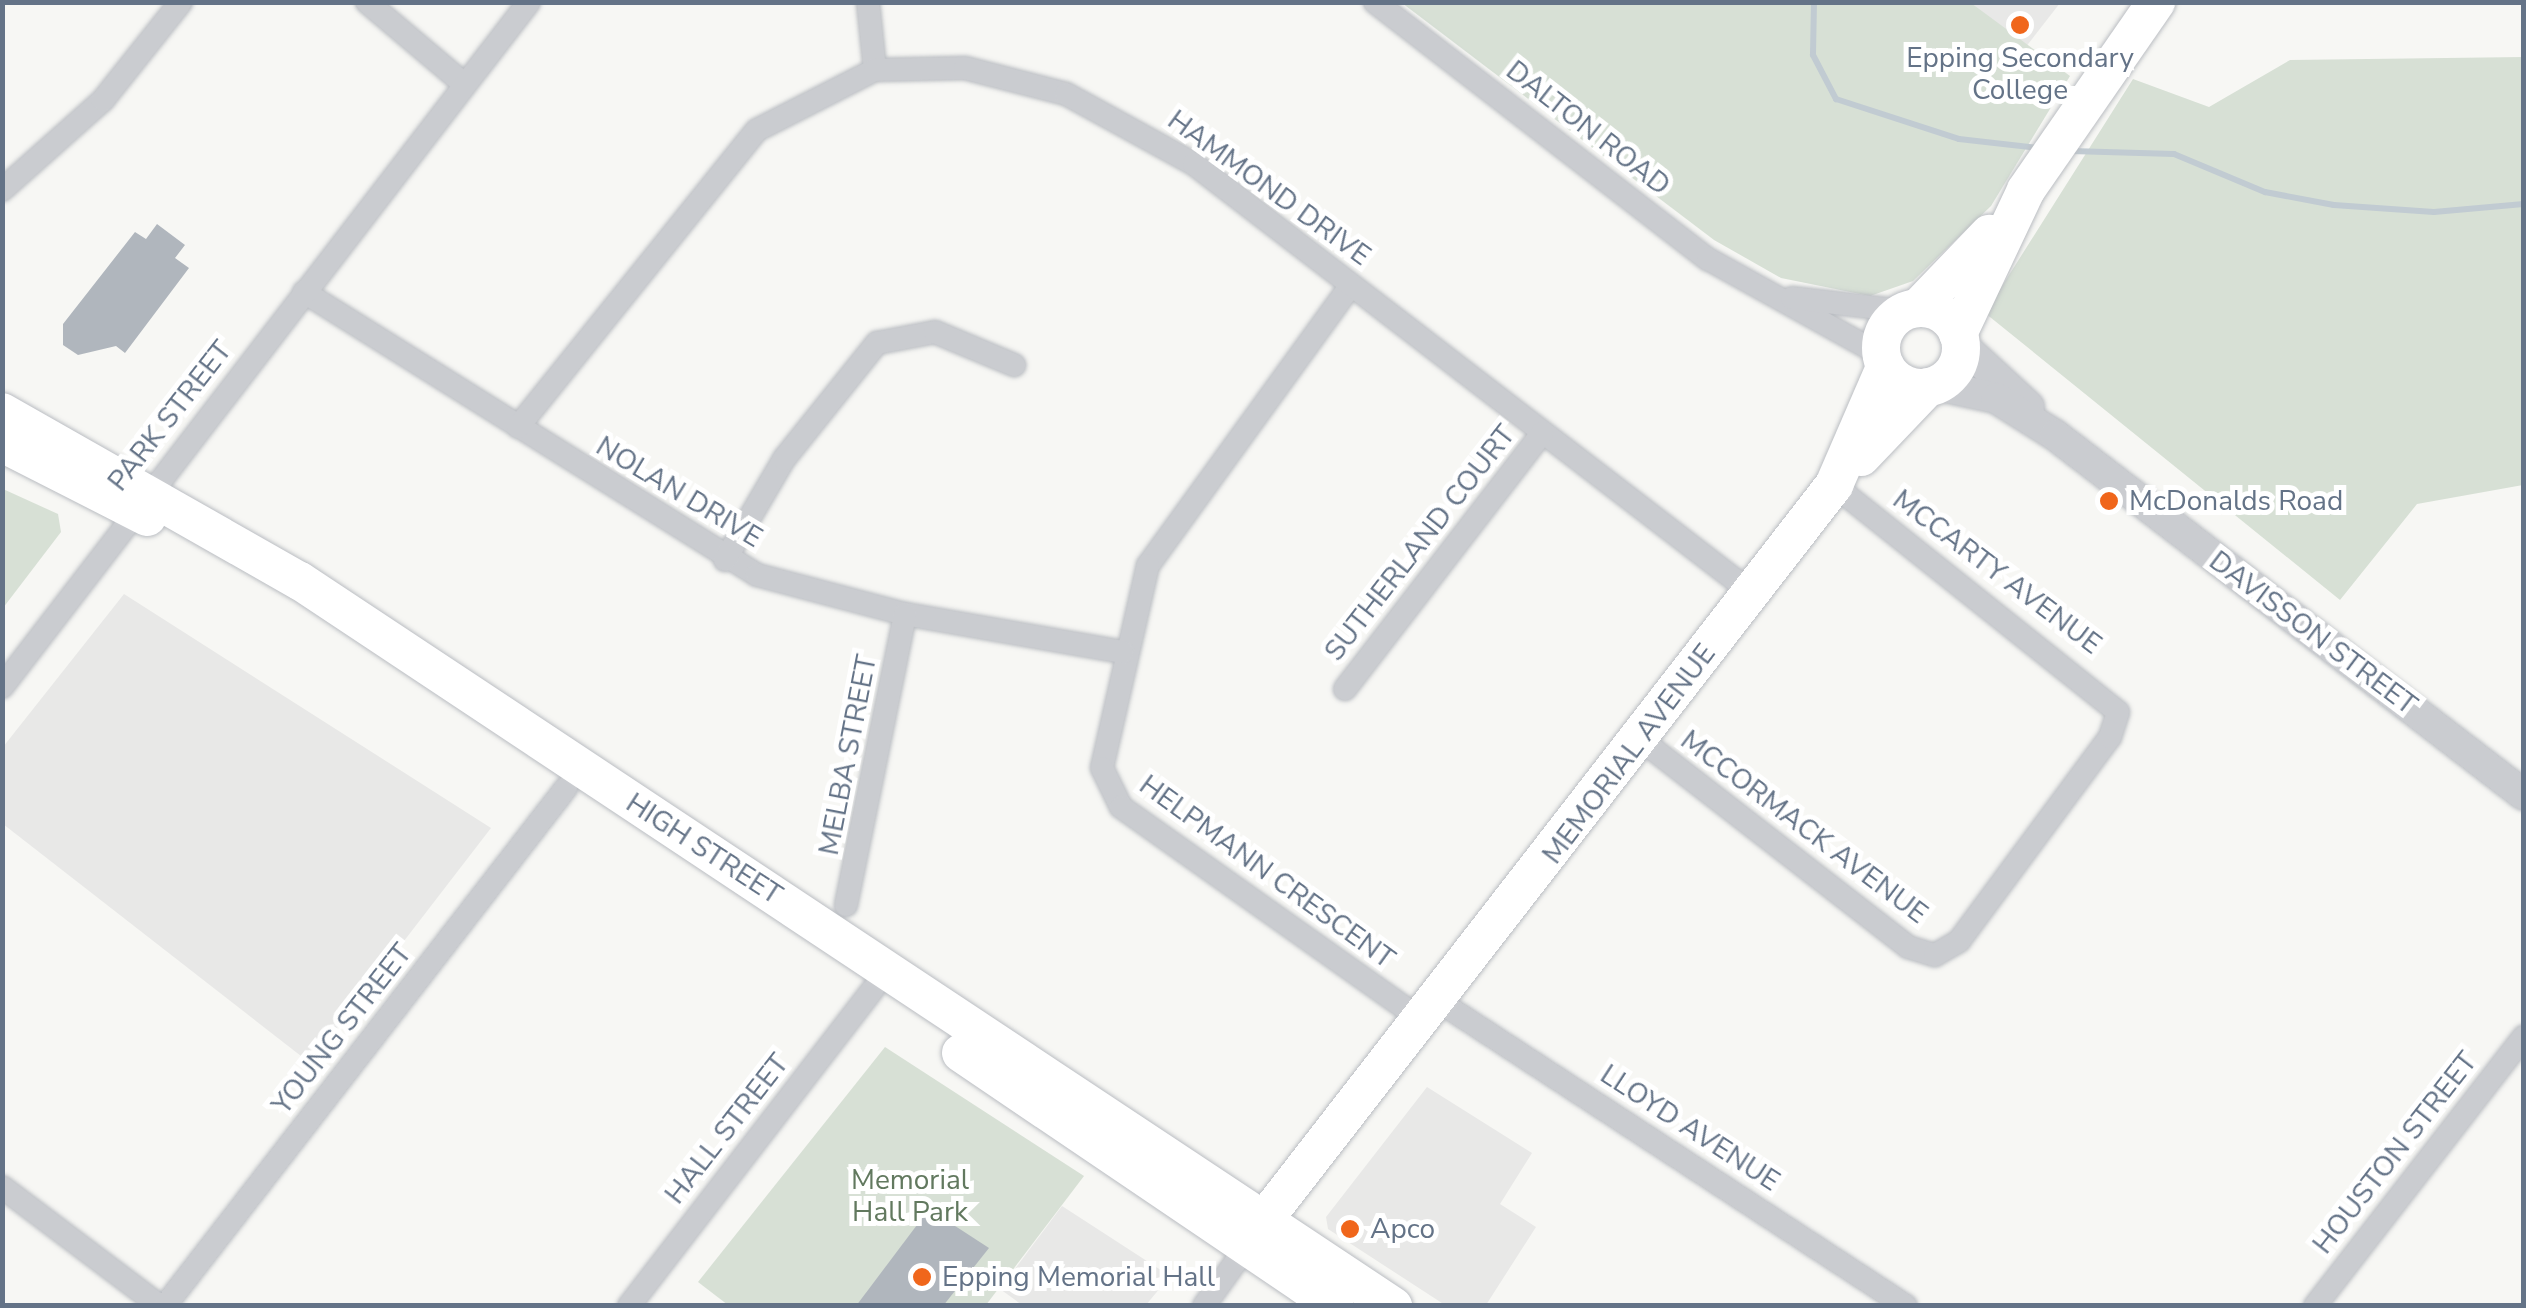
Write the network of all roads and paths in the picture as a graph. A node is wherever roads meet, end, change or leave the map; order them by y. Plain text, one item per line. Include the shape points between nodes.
1 (181, 2) edge
2 (369, 2) edge
3 (528, 2) edge
4 (868, 2) edge
5 (1376, 2) edge
6 (2156, 2) edge
7 (875, 70) junction
8 (462, 75) junction
9 (2, 190) edge
10 (2026, 190) junction
11 (1351, 286) junction
12 (304, 292) junction
13 (1769, 294) junction
14 (1912, 310) junction
15 (1959, 338) junction
16 (1883, 360) junction
17 (1014, 365) dead end
18 (1932, 386) junction
19 (2, 412) edge
20 (518, 427) junction
21 (1542, 432) junction
22 (2055, 435) junction
23 (2, 443) edge
24 (1834, 485) junction
25 (143, 500) junction
26 (725, 560) junction
27 (1752, 593) junction
28 (905, 614) junction
29 (1123, 652) junction
30 (2, 687) edge
31 (1345, 690) dead end
32 (1640, 739) junction
33 (566, 788) junction
34 (2524, 795) edge
35 (846, 905) dead end
36 (1935, 955) joint
37 (873, 988) junction
38 (1432, 1012) junction
39 (2524, 1037) edge
40 (2, 1187) edge
41 (1263, 1232) junction
42 (162, 1306) edge
43 (628, 1306) edge
44 (1204, 1306) edge
45 (1334, 1306) edge
46 (1393, 1306) edge
47 (1906, 1306) edge
48 (2315, 1306) edge

1 - 9 street via 103,100
2 - 8 street
3 - 8 street, PARK STREET
4 - 7 street
5 - 13 street, DALTON ROAD via 1708,260
6 - 10 main road
7 - 11 street, HAMMOND DRIVE via 1000,73 1101,110 1194,164
7 - 20 street, HAMMOND DRIVE via 806,98 723,161
8 - 12 street, PARK STREET
10 - 14 main road
10 - 15 main road
11 - 21 street, HAMMOND DRIVE
11 - 29 street, HELPMANN CRESCENT via 1169,526
12 - 20 street, NOLAN DRIVE
12 - 25 street, PARK STREET
13 - 14 street, DALTON ROAD
13 - 16 street, DALTON ROAD
14 - 15 main road via 1942,314
14 - 16 main road via 1886,329
15 - 18 main road via 1955,368
15 - 22 street, DAVISSON STREET
16 - 18 main road via 1904,384
16 - 24 main road, MEMORIAL AVENUE
17 - 26 street via 935,332 878,343 784,459
18 - 22 street, DAVISSON STREET via 1996,398
18 - 24 main road, MEMORIAL AVENUE
19 - 25 main road, HIGH STREET
20 - 26 street, NOLAN DRIVE
21 - 27 street, HAMMOND DRIVE
21 - 31 street, SUTHERLAND COURT
22 - 34 street, DAVISSON STREET
23 - 25 main road, HIGH STREET
24 - 27 main road, MEMORIAL AVENUE
24 - 36 street, MCCARTY AVENUE via 2100,688 2118,712 2110,737 1970,926
25 - 30 street, PARK STREET
25 - 33 main road, HIGH STREET
25 - 41 main road, HIGH STREET via 1000,1051
26 - 28 street, NOLAN DRIVE
27 - 32 main road, MEMORIAL AVENUE
28 - 29 street, NOLAN DRIVE
28 - 35 street, MELBA STREET
29 - 38 street, HELPMANN CRESCENT via 1106,790
32 - 36 street, MCCORMACK AVENUE via 1908,947
32 - 38 main road, MEMORIAL AVENUE
33 - 37 main road, HIGH STREET
33 - 42 street, YOUNG STREET
37 - 41 main road, HIGH STREET
37 - 43 street, HALL STREET
38 - 41 main road, MEMORIAL AVENUE
38 - 47 street, LLOYD AVENUE
39 - 48 street, HOUSTON STREET
40 - 42 street
41 - 44 street, MEMORIAL AVENUE
41 - 45 main road, HIGH STREET
41 - 46 main road, HIGH STREET

